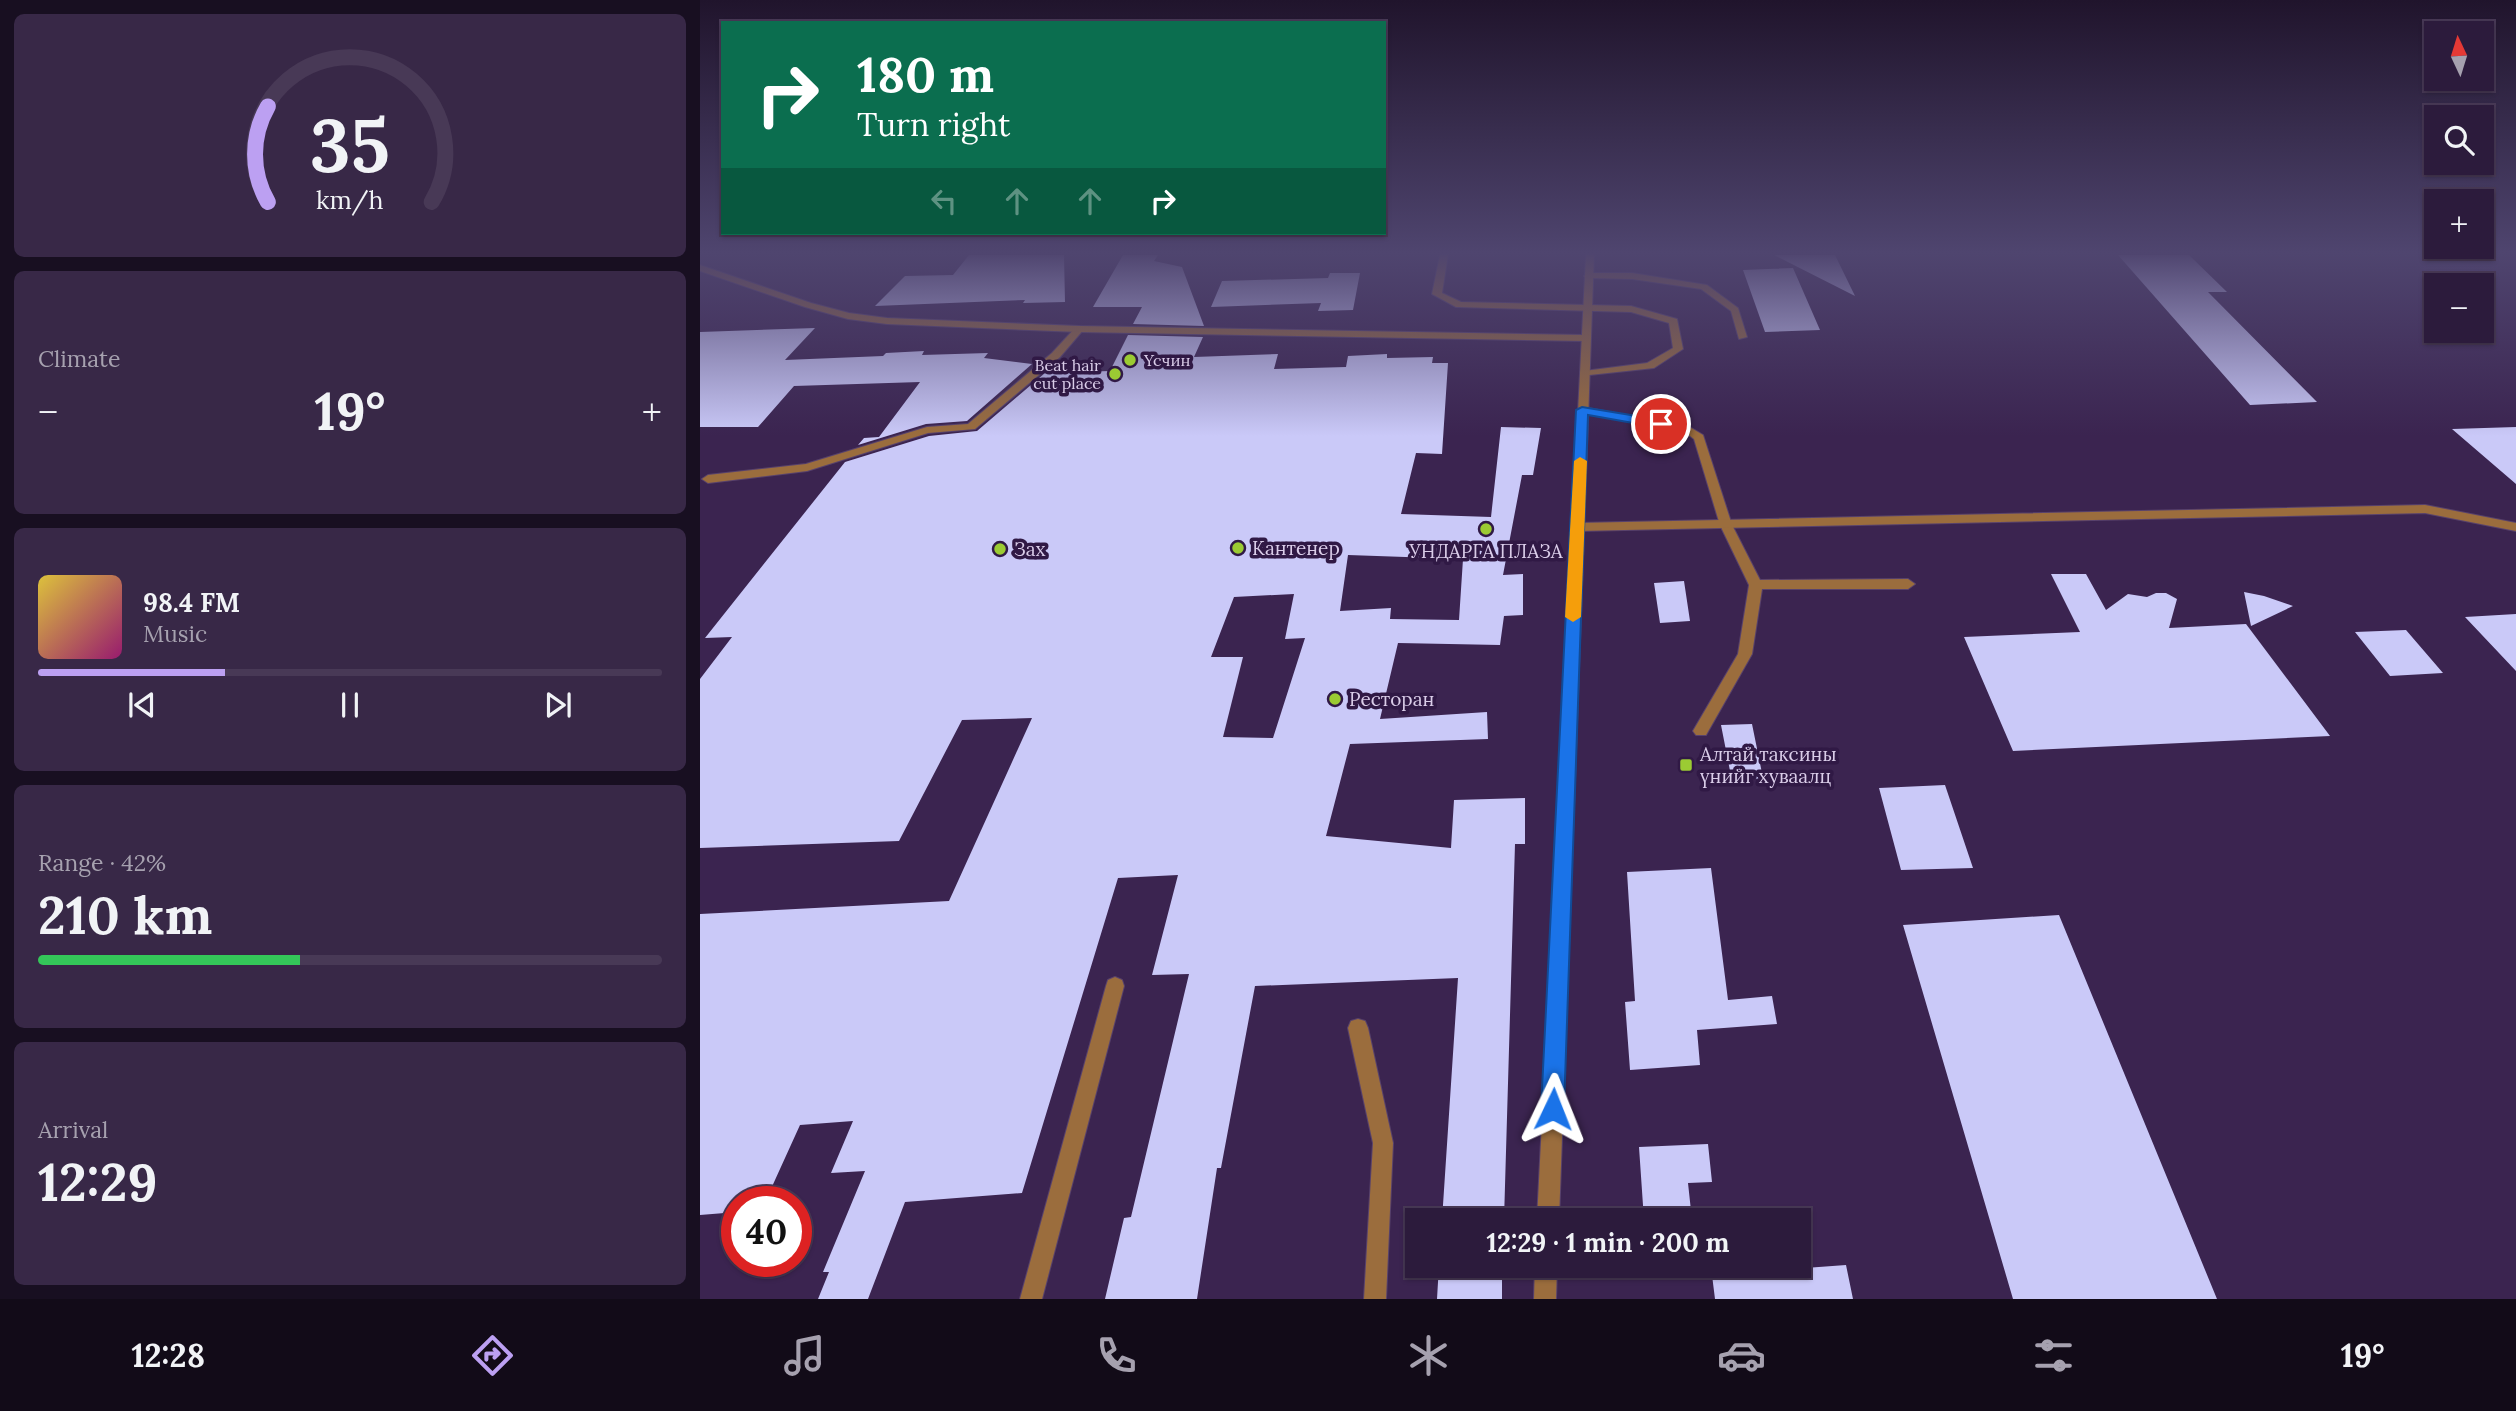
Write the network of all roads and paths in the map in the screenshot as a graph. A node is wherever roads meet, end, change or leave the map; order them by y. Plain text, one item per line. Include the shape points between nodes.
1 (847, 316) edge
2 (1587, 316) edge
3 (1655, 316) edge
4 (1736, 316) edge
5 (1079, 329) junction
6 (1742, 337) dead end
7 (1586, 338) junction
8 (1584, 374) junction
9 (1582, 410) junction
10 (708, 479) dead end
11 (1726, 525) junction
12 (1577, 527) junction
13 (2516, 527) edge
14 (1908, 584) dead end
15 (1756, 585) junction
16 (1700, 731) dead end
17 (1115, 986) dead end
18 (1358, 1028) dead end
19 (1549, 1208) edge
20 (1546, 1278) edge
21 (1031, 1299) edge
22 (1375, 1299) edge
23 (1545, 1299) edge

1 - 5 street
2 - 7 street
3 - 8 street via 1674,321 1678,349 1650,366
4 - 6 street
5 - 7 street
5 - 10 street via 1056,355 971,427 927,430 807,467
7 - 8 street
8 - 9 street
9 - 11 street via 1688,429 1699,437
9 - 12 street
11 - 12 street
11 - 13 street via 2425,509
11 - 15 street
12 - 19 street
14 - 15 street
15 - 16 street via 1745,654
17 - 21 street
18 - 22 street via 1383,1143
20 - 23 street

